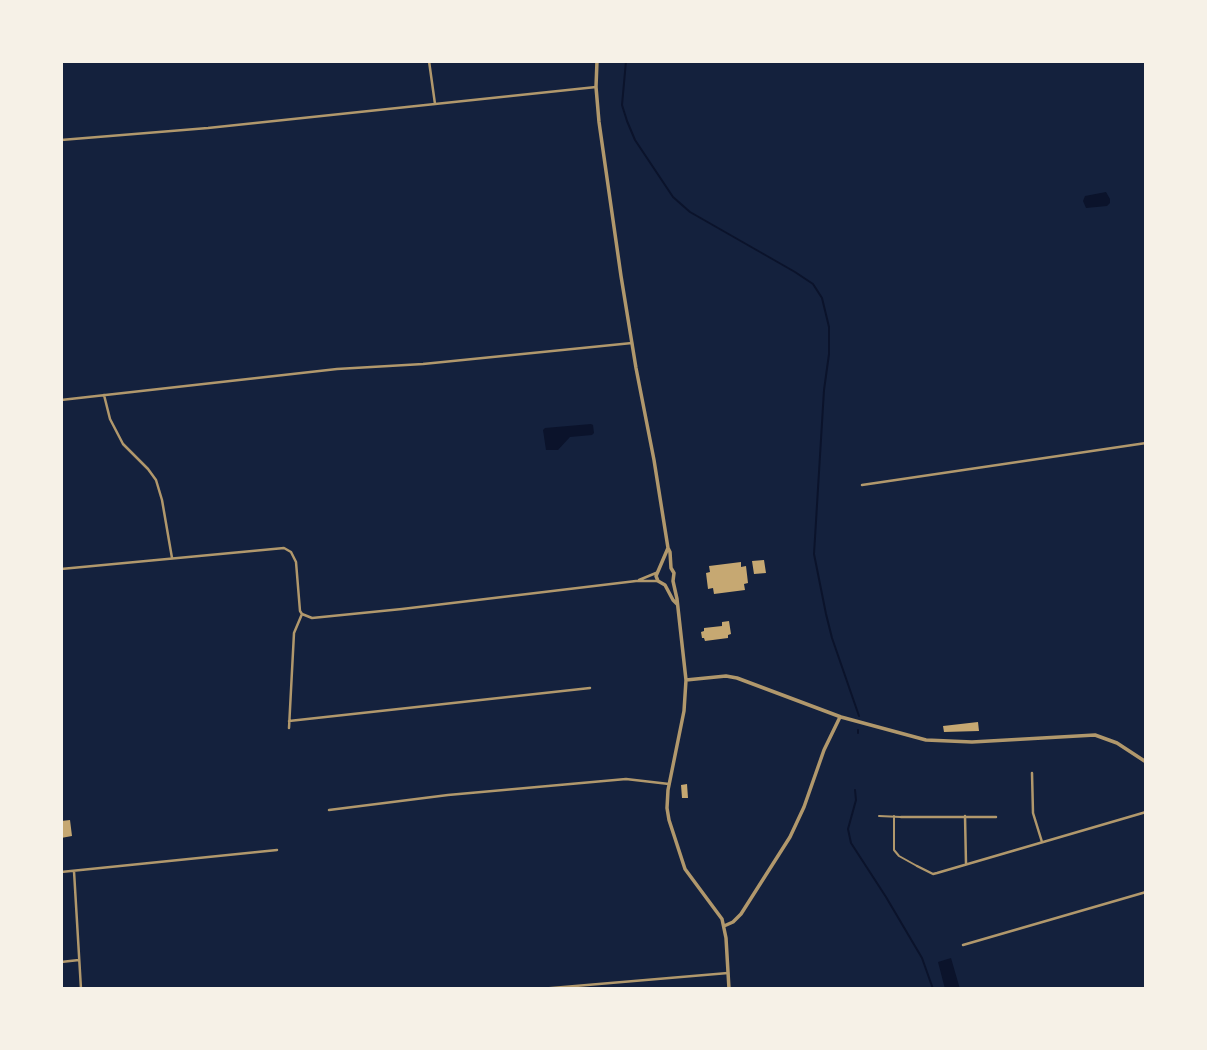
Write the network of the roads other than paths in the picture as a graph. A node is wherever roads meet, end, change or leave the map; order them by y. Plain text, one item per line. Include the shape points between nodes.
1 (429, 61) edge
2 (597, 61) edge
3 (596, 87) junction
4 (435, 104) junction
5 (61, 140) edge
6 (632, 343) junction
7 (104, 395) junction
8 (61, 400) edge
9 (1146, 443) edge
10 (862, 485) dead end
11 (668, 548) junction
12 (172, 559) junction
13 (661, 567) junction
14 (671, 568) junction
15 (61, 569) edge
16 (656, 573) junction
17 (636, 581) junction
18 (658, 581) junction
19 (673, 581) junction
20 (665, 584) junction
21 (677, 604) junction
22 (302, 614) junction
23 (686, 680) junction
24 (590, 688) dead end
25 (841, 717) junction
26 (289, 721) junction
27 (289, 728) dead end
28 (1146, 762) edge
29 (1032, 772) dead end
30 (669, 784) junction
31 (329, 810) dead end
32 (1146, 812) edge
33 (879, 816) dead end
34 (894, 816) junction
35 (901, 817) joint
36 (965, 817) junction
37 (996, 817) dead end
38 (1042, 842) junction
39 (277, 850) dead end
40 (966, 864) junction
41 (917, 866) joint
42 (74, 871) junction
43 (61, 872) edge
44 (1146, 892) edge
45 (724, 926) junction
46 (963, 945) dead end
47 (79, 960) junction
48 (61, 962) edge
49 (728, 973) junction
50 (81, 989) edge
51 (540, 989) edge
52 (729, 989) edge

1 - 4 street
2 - 3 street
3 - 4 street
3 - 6 street
4 - 5 street
6 - 7 street
6 - 11 street
7 - 8 street
7 - 12 street via 122,443 158,486
9 - 10 street
11 - 13 street
11 - 14 street
12 - 15 street
12 - 22 street via 288,549 296,562
13 - 14 street
13 - 16 street
14 - 19 street
16 - 17 street
16 - 18 street
17 - 18 street
17 - 22 street via 312,618
18 - 20 street
19 - 20 street
19 - 21 street
20 - 21 street
21 - 23 street
22 - 26 street via 294,633
23 - 25 street via 737,678
23 - 30 street
24 - 26 street
25 - 28 street via 940,741 1095,735
25 - 45 street via 790,837 737,920
26 - 27 street
29 - 38 street via 1033,813
30 - 31 street via 626,779
30 - 45 street via 669,820 682,863
32 - 38 street
33 - 34 street
34 - 35 street
34 - 41 street via 894,850
35 - 36 street
36 - 37 street
36 - 40 street
38 - 40 street
39 - 42 street
40 - 41 street via 933,874
42 - 43 street
42 - 47 street
44 - 46 street
45 - 49 street
47 - 48 street
47 - 50 street
49 - 51 street
49 - 52 street

